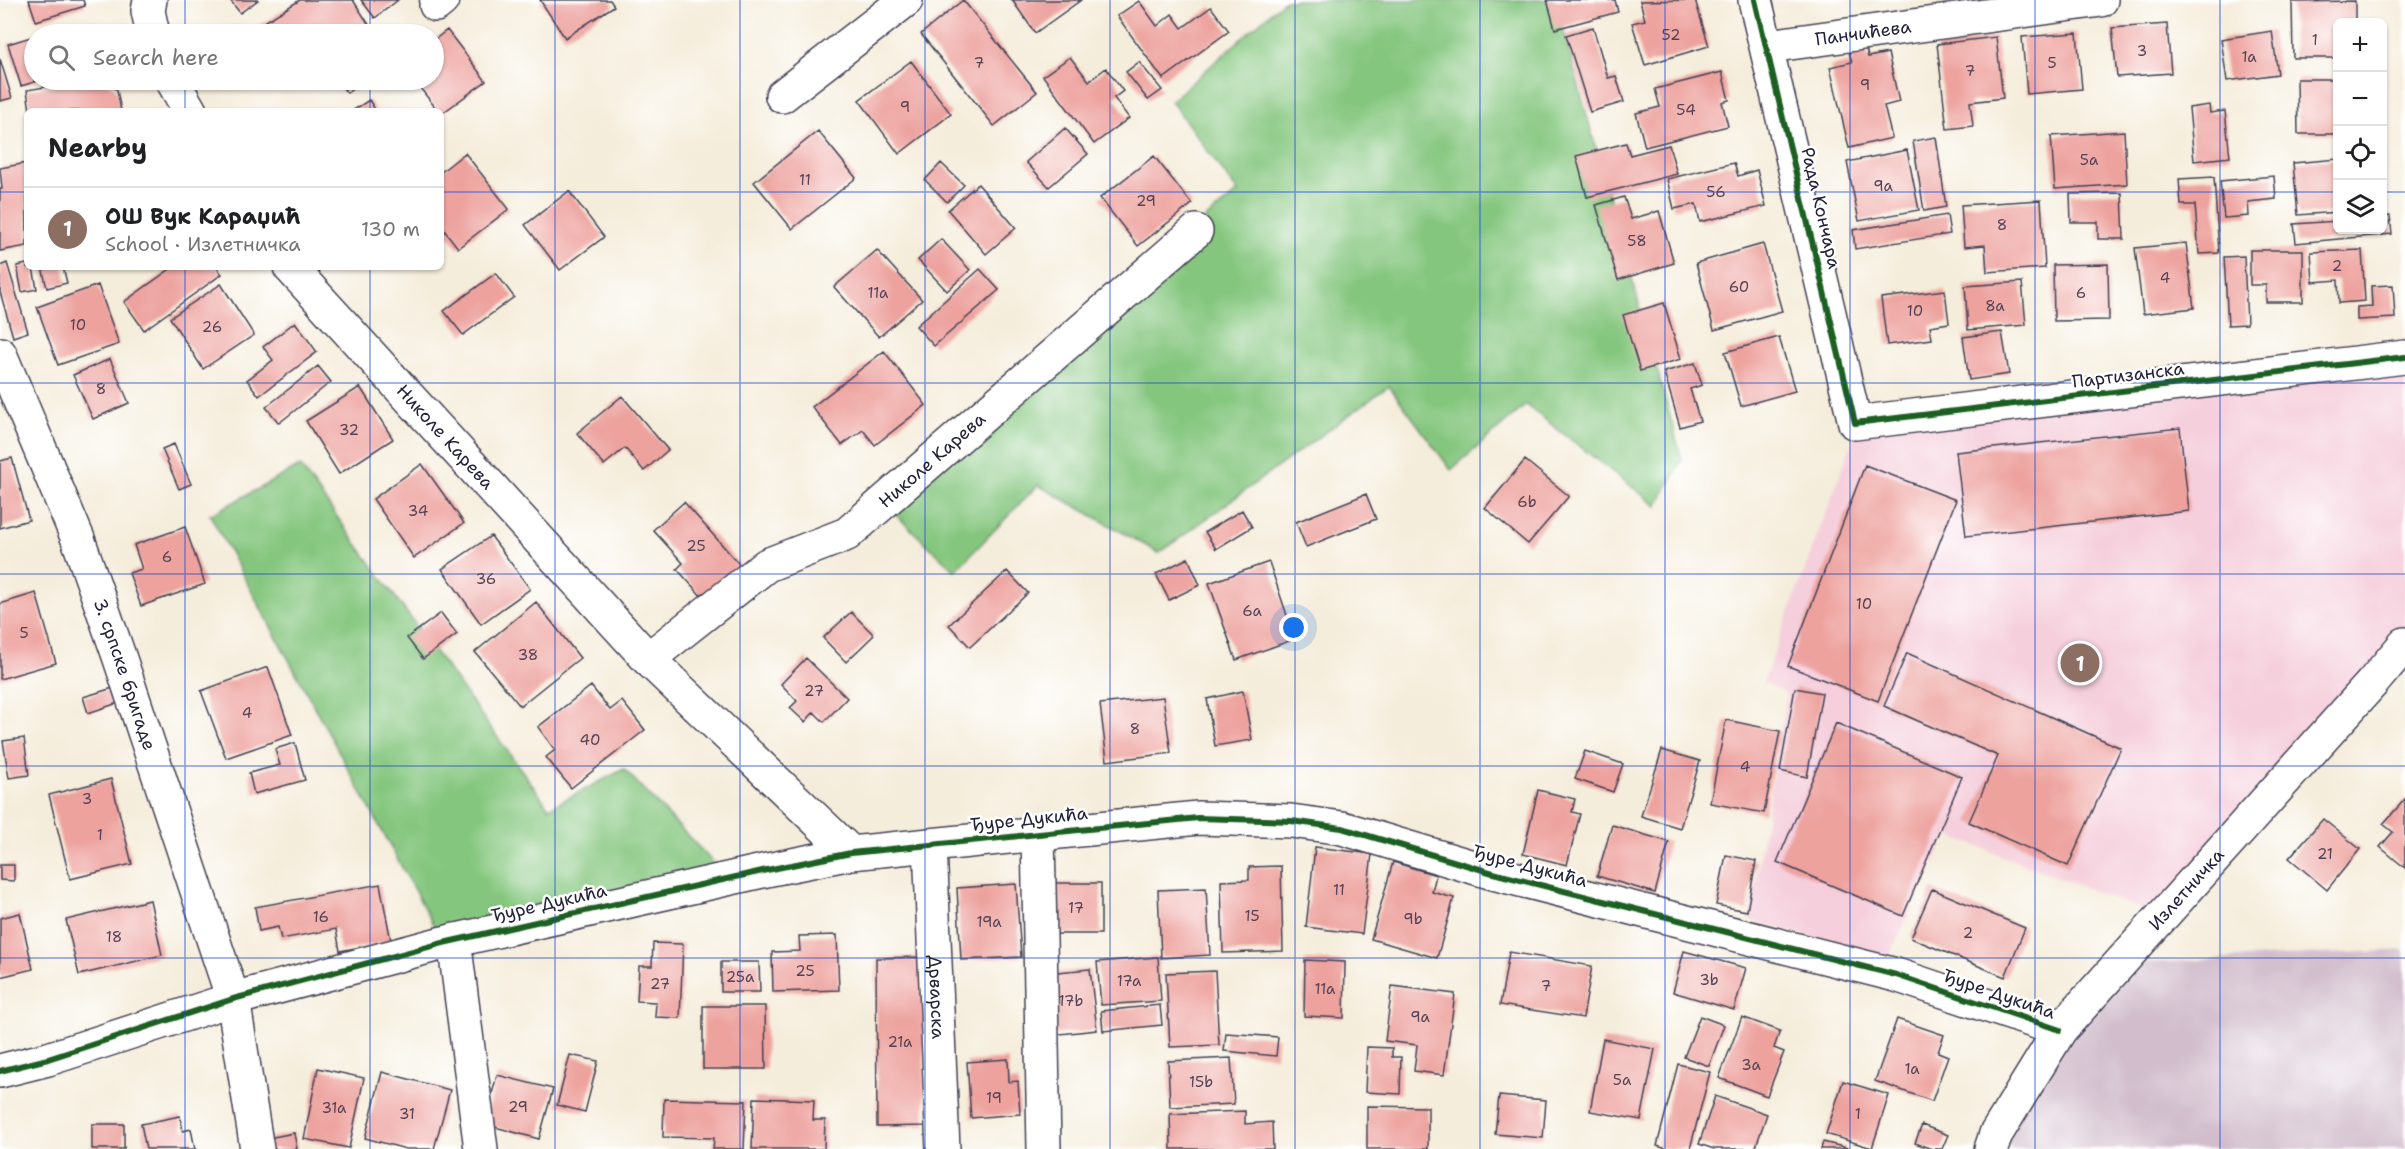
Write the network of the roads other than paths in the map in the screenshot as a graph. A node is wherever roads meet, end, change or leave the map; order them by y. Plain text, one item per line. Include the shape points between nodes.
1 (150, 0) edge
2 (906, 0) edge
3 (1755, 0) edge
4 (2101, 0) edge
5 (151, 24) edge
6 (1768, 46) junction
7 (178, 90) edge
8 (782, 96) dead end
9 (188, 108) edge
10 (1196, 231) dead end
11 (294, 270) edge
12 (0, 354) edge
13 (2405, 357) edge
14 (1855, 423) joint
15 (2405, 644) edge
16 (648, 659) junction
17 (1038, 833) junction
18 (930, 845) junction
19 (850, 853) junction
20 (454, 940) junction
21 (233, 999) junction
22 (2060, 1030) junction
23 (0, 1071) edge
24 (257, 1149) edge
25 (481, 1149) edge
26 (943, 1149) edge
27 (1044, 1149) edge
28 (1990, 1149) edge

1 - 5 street
2 - 8 street
3 - 6 street, Рада Кончара
4 - 6 street, Панчићева
6 - 14 street, Рада Кончара
7 - 9 street
10 - 16 street, Николе Карева via 847,534 767,566
11 - 16 street, Николе Карева
12 - 21 street, 3. српске бригаде via 78,539
13 - 14 street, Партизанска
15 - 22 street, Излетничка
16 - 19 street, Николе Карева
17 - 18 street, Ђуре Дукића
17 - 22 street, Ђуре Дукића via 1198,818 1291,821 1342,828 1493,873 1896,975
17 - 27 street, Ђуре Дукића
18 - 19 street, Ђуре Дукића
18 - 26 street, Дрварска
19 - 20 street, Ђуре Дукића
20 - 21 street, Ђуре Дукића
20 - 25 street
21 - 23 street, Ђуре Дукића
21 - 24 street
22 - 28 street, Излетничка

